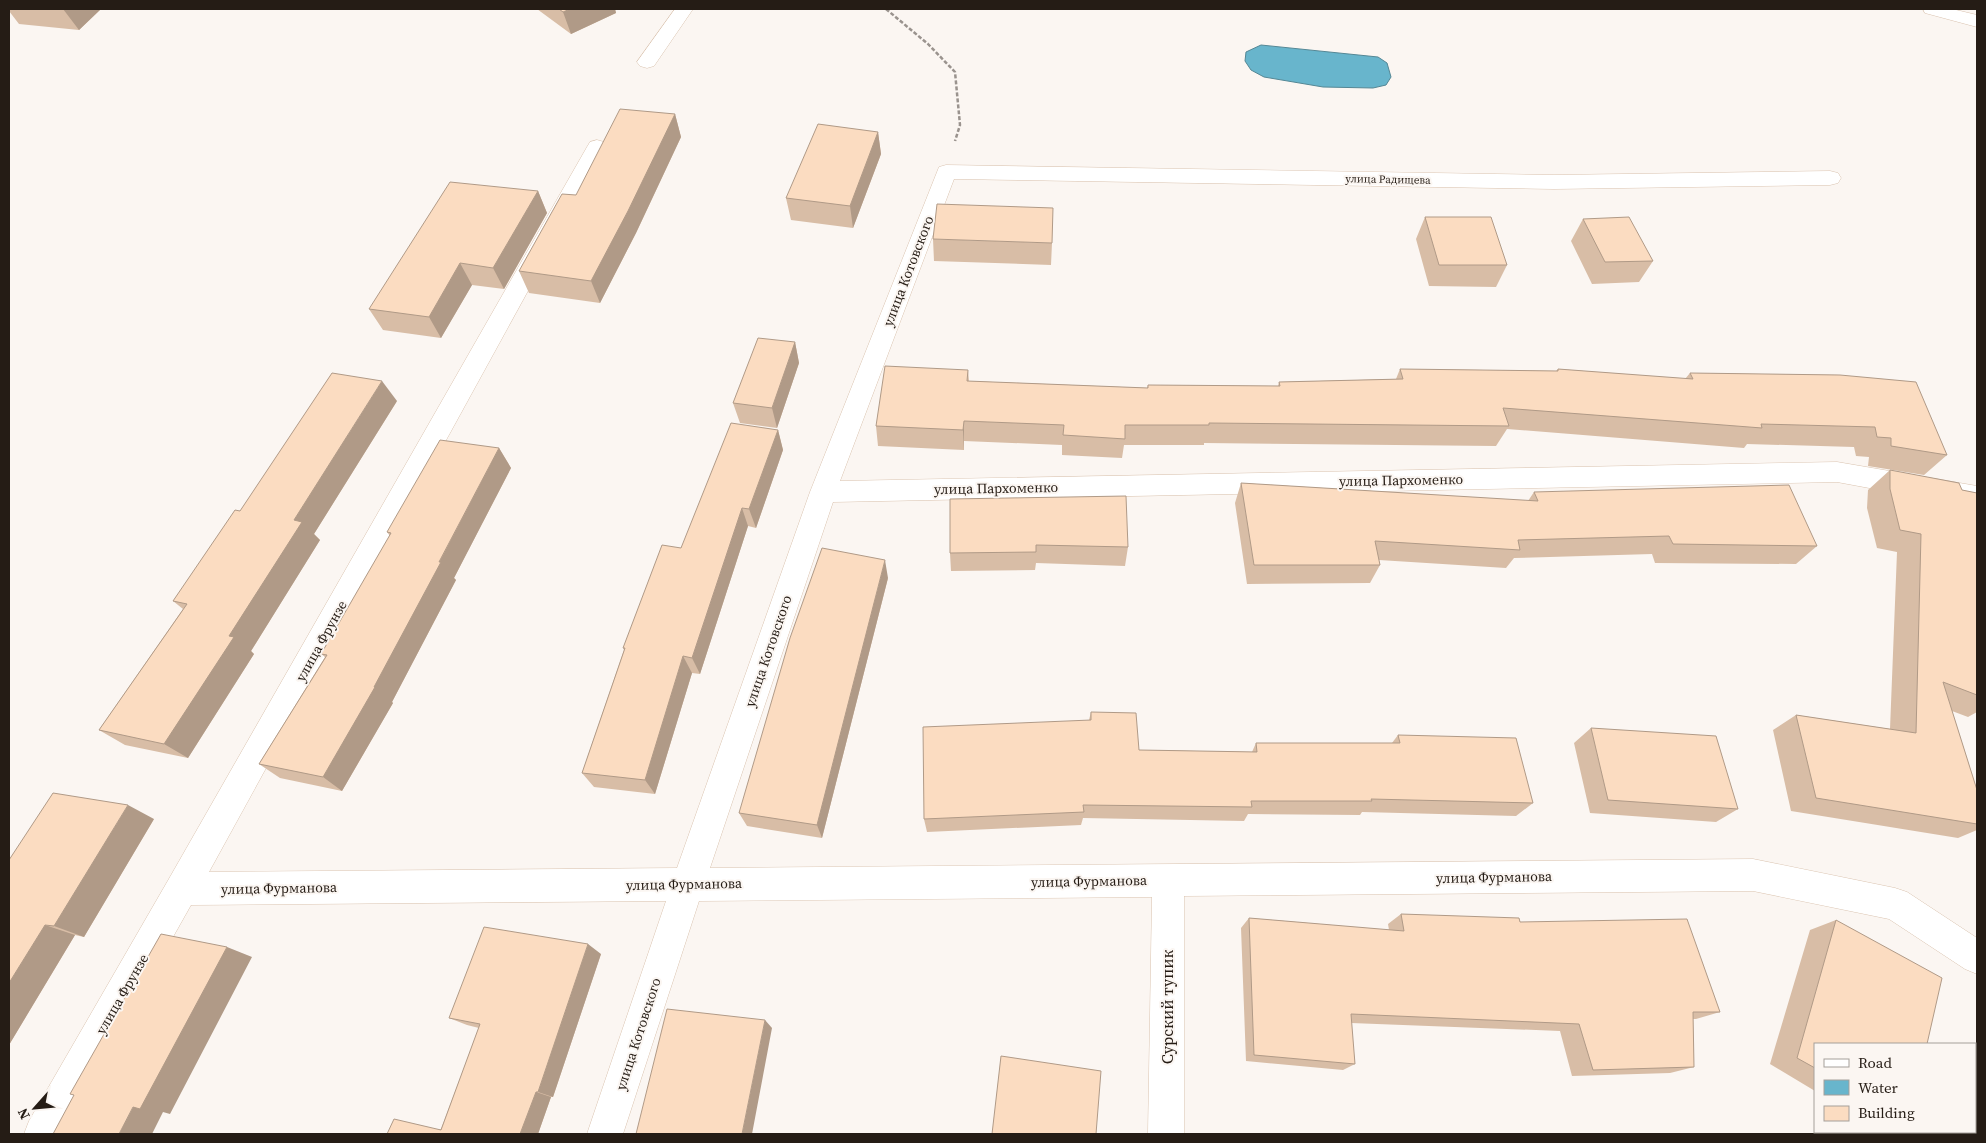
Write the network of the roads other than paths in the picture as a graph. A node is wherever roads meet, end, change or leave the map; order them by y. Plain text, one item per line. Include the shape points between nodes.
1 (684, 9) edge
2 (1932, 9) edge
3 (1977, 21) edge
4 (647, 62) dead end
5 (597, 147) dead end
6 (946, 172) joint
7 (1830, 178) dead end
8 (823, 492) junction
9 (1977, 497) edge
10 (1168, 880) junction
11 (688, 884) junction
12 (182, 889) junction
13 (1977, 957) edge
14 (42, 1134) edge
15 (606, 1134) edge
16 (1166, 1134) edge

1 - 4 street
2 - 3 street
5 - 12 street, улица Фрунзе
6 - 7 street, улица Радищева via 1554,182
6 - 8 street, улица Котовского
8 - 9 street, улица Пархоменко via 1837,472
8 - 11 street, улица Котовского
10 - 11 street, улица Фурманова
10 - 13 street, улица Фурманова via 1753,874 1895,904
10 - 16 street, Сурский тупик
11 - 12 street, улица Фурманова
11 - 15 street, улица Котовского
12 - 14 street, улица Фрунзе

